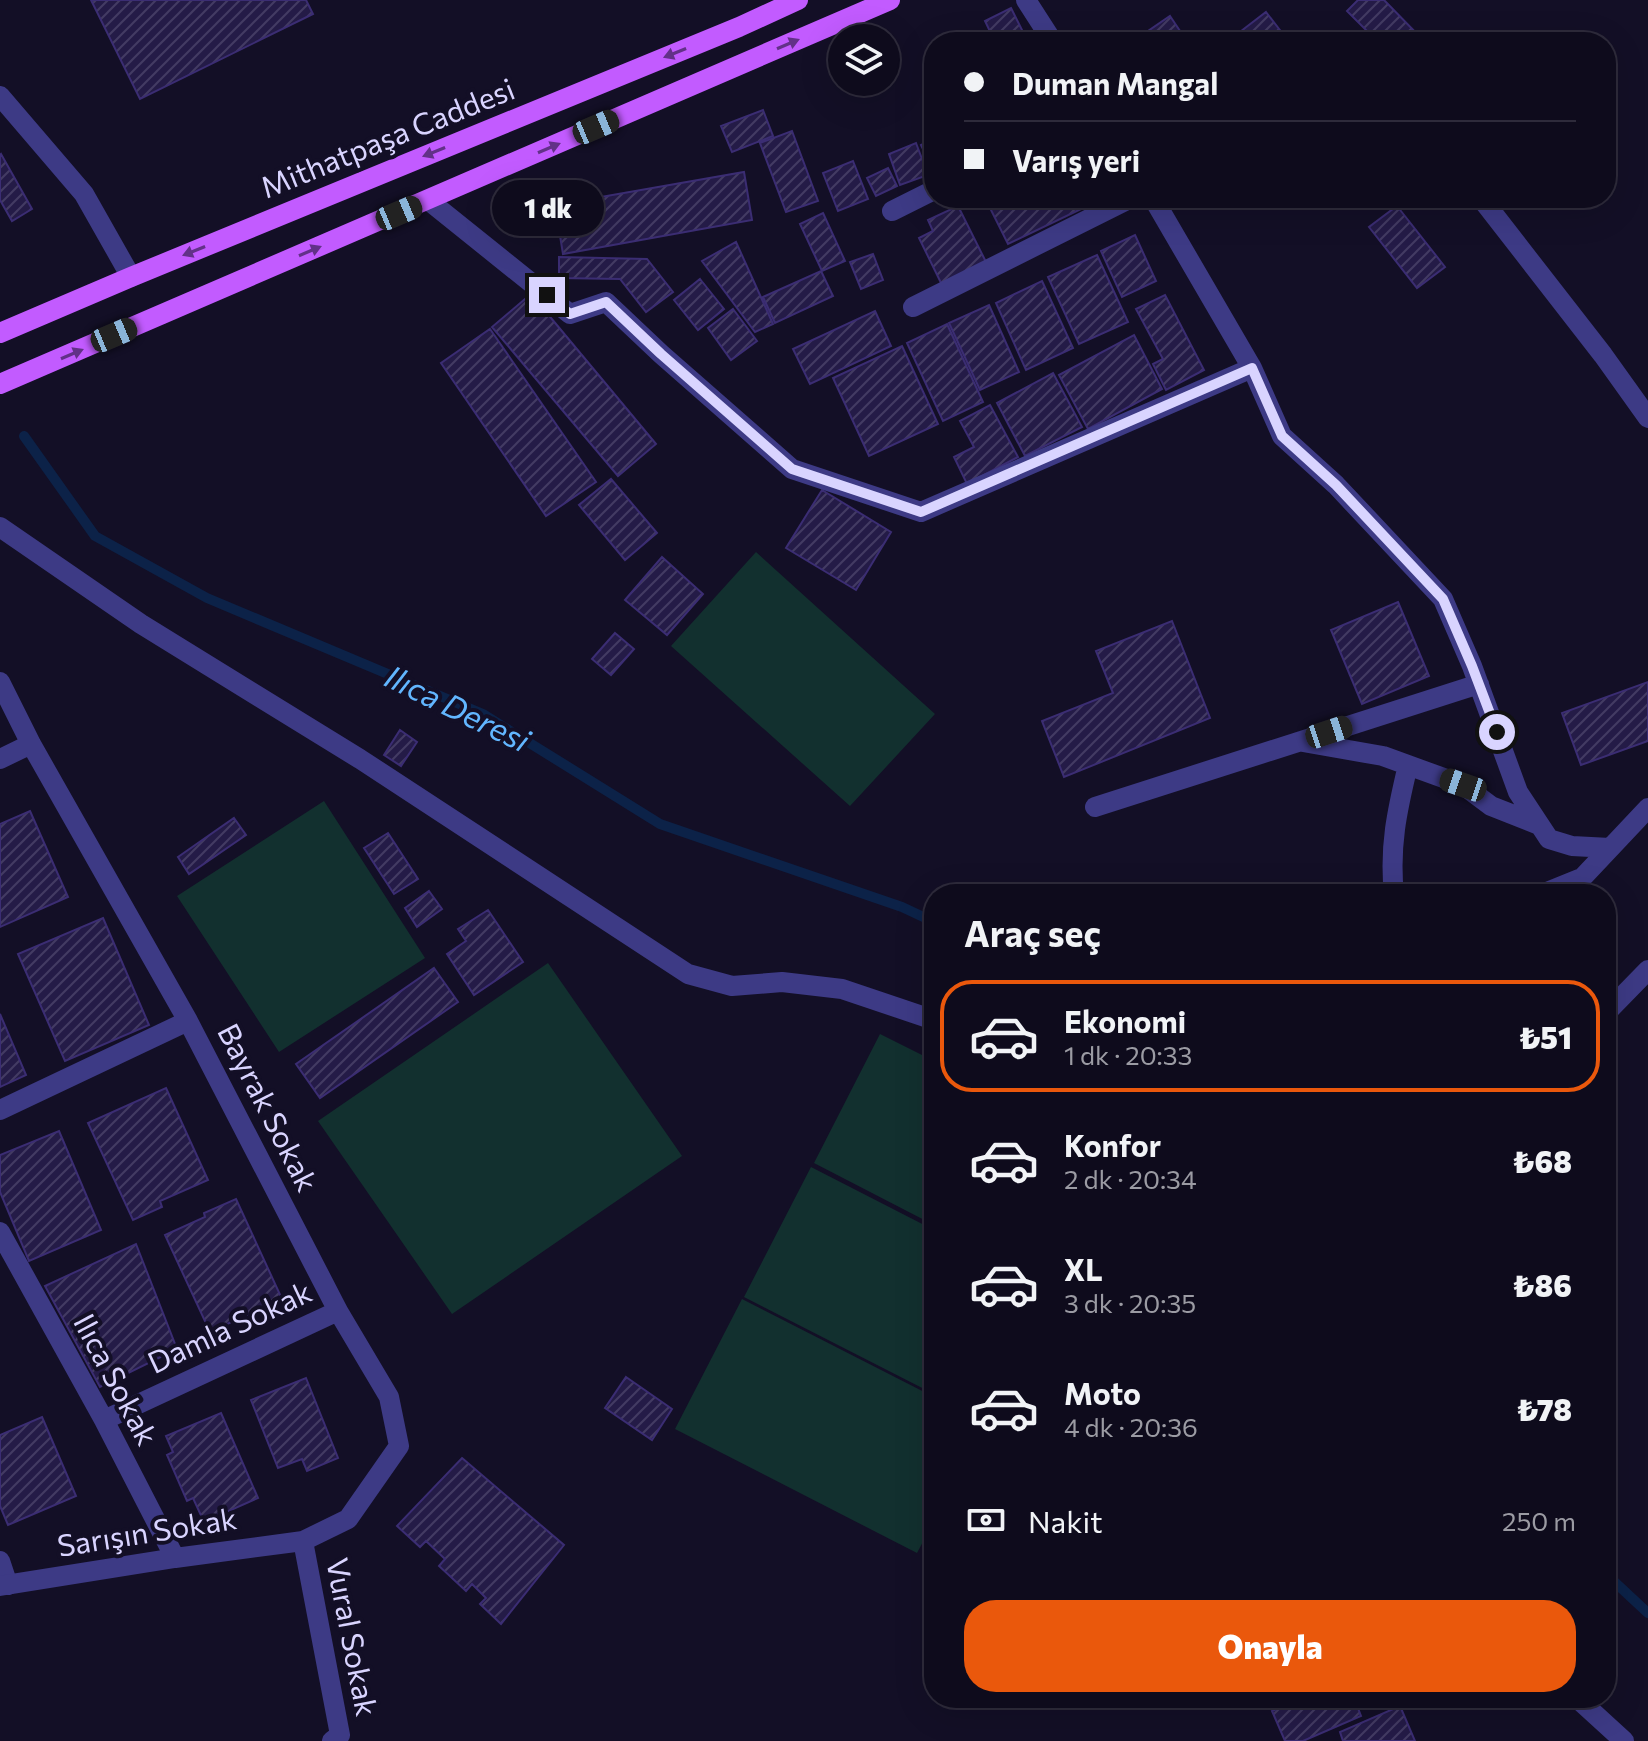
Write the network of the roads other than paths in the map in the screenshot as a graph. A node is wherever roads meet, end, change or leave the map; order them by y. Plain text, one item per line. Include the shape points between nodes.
1 (798, 0) edge
2 (890, 0) edge
3 (1026, 0) edge
4 (1047, 32) edge
5 (0, 96) edge
6 (924, 195) edge
7 (428, 200) junction
8 (1111, 208) edge
9 (1159, 208) edge
10 (1489, 208) edge
11 (892, 211) dead end
12 (131, 277) junction
13 (913, 307) dead end
14 (0, 333) edge
15 (1252, 368) junction
16 (0, 384) edge
17 (1648, 418) edge
18 (0, 527) edge
19 (0, 682) edge
20 (1479, 684) junction
21 (1299, 742) junction
22 (31, 744) junction
23 (0, 759) edge
24 (1408, 765) junction
25 (1095, 807) dead end
26 (1648, 808) edge
27 (1640, 821) edge
28 (1539, 825) junction
29 (1610, 848) junction
30 (1582, 878) junction
31 (1393, 884) edge
32 (1567, 884) edge
33 (1576, 884) edge
34 (1648, 970) edge
35 (1616, 1003) edge
36 (924, 1017) edge
37 (188, 1021) junction
38 (0, 1110) edge
39 (0, 1232) edge
40 (338, 1311) junction
41 (104, 1420) junction
42 (303, 1541) junction
43 (175, 1558) junction
44 (0, 1561) edge
45 (4, 1586) edge
46 (1588, 1708) edge
47 (332, 1741) edge
48 (1624, 1741) edge

1 -> 12 main road, Mithatpaşa Caddesi
7 -> 2 main road
3 - 4 street
5 - 12 street via 84,194
6 - 11 street
7 - 15 street via 570,314 606,302 792,469 921,512
16 -> 7 main road
8 - 13 street
9 - 15 street
10 - 17 street
12 - 14 main road, Mithatpaşa Caddesi
15 - 20 street via 1282,436 1443,599
18 - 36 street via 141,624 360,759 688,974 732,986 782,982 842,989
19 - 22 street, Bayrak Sokak
20 - 21 street
20 - 28 street via 1518,792
21 - 24 street
21 - 25 street
22 - 23 street
22 - 37 street, Bayrak Sokak
24 - 28 street via 1463,785 1491,806
24 - 31 street via 1395,819
26 - 27 street
27 - 29 street
28 - 29 street via 1549,839
29 - 30 street
30 - 32 street
30 - 33 street
34 - 35 street
37 - 38 street
37 - 40 street, Bayrak Sokak
39 - 41 street, Ilıca Sokak
40 - 41 street, Damla Sokak
40 - 42 street, Bayrak Sokak via 389,1397 399,1446 348,1519
41 - 43 street, Ilıca Sokak
42 - 43 street, Sarışın Sokak
42 - 47 street, Vural Sokak via 340,1735
43 - 45 street, Sarışın Sokak
44 - 45 street
46 - 48 street

